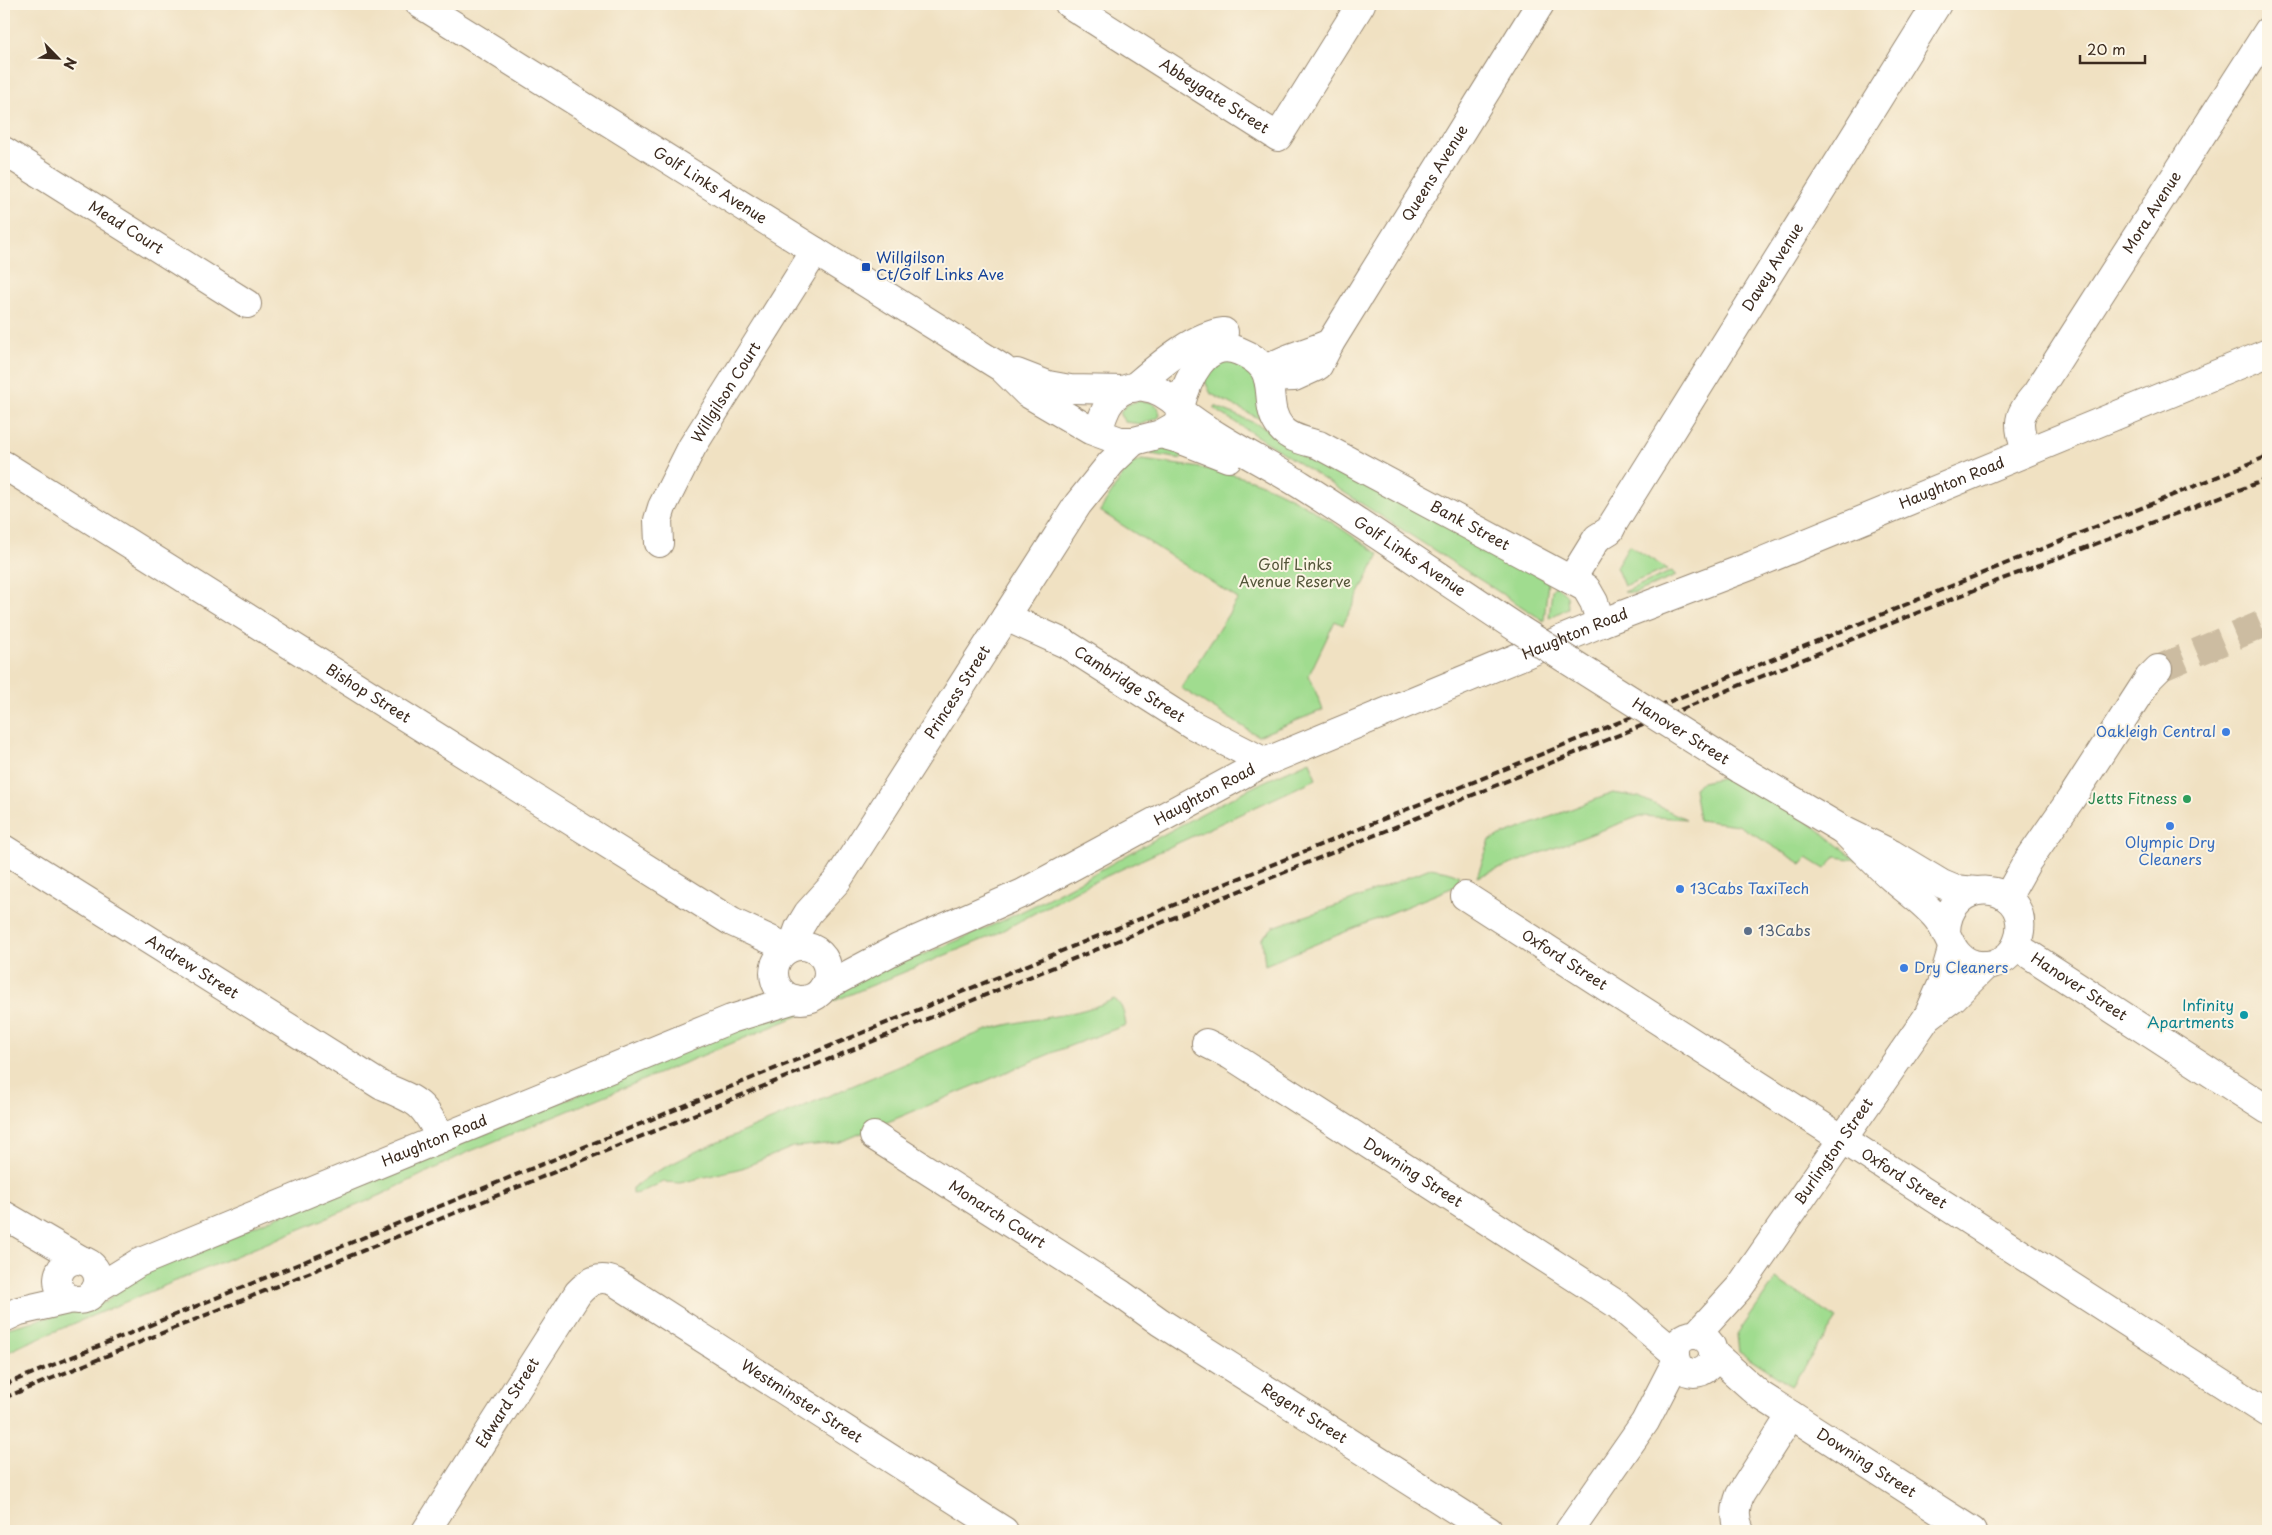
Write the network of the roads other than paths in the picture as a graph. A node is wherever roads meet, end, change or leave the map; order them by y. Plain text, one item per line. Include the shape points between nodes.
1 (420, 4) edge
2 (1069, 4) edge
3 (1361, 4) edge
4 (1540, 4) edge
5 (1937, 4) edge
6 (2268, 31) edge
7 (4, 151) edge
8 (815, 251) junction
9 (247, 304) dead end
10 (2268, 353) edge
11 (1002, 368) junction
12 (1275, 372) junction
13 (1128, 389) junction
14 (1180, 409) junction
15 (1102, 434) junction
16 (1162, 434) junction
17 (1134, 441) junction
18 (2038, 448) junction
19 (4, 465) edge
20 (1298, 483) junction
21 (1078, 504) junction
22 (659, 543) dead end
23 (1578, 584) junction
24 (1011, 609) junction
25 (1601, 623) junction
26 (1520, 630) joint
27 (2158, 669) tunnel mouth
28 (1193, 725) junction
29 (1265, 762) junction
30 (1239, 774) junction
31 (1843, 830) junction
32 (4, 849) edge
33 (837, 881) junction
34 (1978, 890) junction
35 (1465, 896) dead end
36 (2007, 898) junction
37 (1949, 941) junction
38 (2016, 946) junction
39 (898, 948) junction
40 (821, 955) junction
41 (782, 959) junction
42 (1986, 965) junction
43 (823, 988) junction
44 (795, 999) junction
45 (1928, 1016) junction
46 (731, 1019) junction
47 (1206, 1042) dead end
48 (2268, 1110) edge
49 (874, 1136) dead end
50 (1842, 1138) junction
51 (434, 1141) junction
52 (4, 1215) edge
53 (78, 1277) junction
54 (597, 1280) joint
55 (1121, 1294) joint
56 (11, 1314) edge
57 (1694, 1354) junction
58 (2268, 1414) edge
59 (1791, 1415) junction
60 (426, 1531) edge
61 (1004, 1531) edge
62 (1489, 1531) edge
63 (1569, 1531) edge
64 (1740, 1531) edge
65 (1972, 1531) edge

1 - 8 street, Golf Links Avenue
2 - 3 street, Abbeygate Street via 1278,137
4 - 12 street, Queens Avenue via 1318,366 1294,377
5 - 23 street, Davey Avenue via 1610,530 1597,538
6 - 18 street, Mora Avenue via 2036,394 2040,419
7 - 9 street, Mead Court
8 - 11 street, Golf Links Avenue
8 - 22 street, Willgilson Court via 692,447 662,507 658,520
10 - 18 street, Haughton Road
11 - 13 street, Golf Links Avenue via 1048,385 1070,389
11 - 15 street, Golf Links Avenue via 1027,393
12 - 13 street via 1267,345 1248,336 1213,333 1197,340
12 - 14 street via 1236,350 1209,354 1191,374
12 - 23 street, Bank Street via 1292,418 1319,445
13 - 14 street via 1156,388 1170,396
13 - 15 street via 1114,397 1105,412 1101,420
14 - 16 street via 1180,418 1175,426
14 - 20 street, Golf Links Avenue via 1205,430
15 - 17 street via 1120,441
15 - 21 street, Princess Street
16 - 17 street
16 - 20 street, Golf Links Avenue
17 - 21 street, Princess Street via 1111,463
18 - 25 street, Haughton Road
19 - 41 street, Bishop Street via 732,922
20 - 26 street, Golf Links Avenue
21 - 24 street, Princess Street
23 - 25 street via 1594,602
24 - 28 street, Cambridge Street
24 - 33 street, Princess Street
25 - 29 street, Haughton Road
26 - 31 street, Hanover Street, bridge
27 - 36 street via 2027,862
28 - 29 street, Cambridge Street
28 - 30 street, Cambridge Street
29 - 30 street, Haughton Road
30 - 39 street, Haughton Road via 1023,893
31 - 34 street, Hanover Street via 1942,884 1954,889
31 - 37 street, Hanover Street via 1935,916
32 - 51 street, Andrew Street via 382,1086 413,1115
33 - 40 street, Princess Street via 820,922
33 - 41 street, Princess Street via 808,913
34 - 36 street via 1993,891
34 - 37 street via 1957,900 1948,915
35 - 50 street, Oxford Street
36 - 38 street via 2019,915 2021,926
37 - 42 street via 1962,958
37 - 45 street, Burlington Street via 1942,984
38 - 42 street via 2008,956
38 - 48 street, Hanover Street
39 - 40 street, Haughton Road
39 - 43 street, Haughton Road
40 - 41 street via 810,947
40 - 43 street via 828,973
41 - 44 street via 781,991
41 - 46 street, Haughton Road
42 - 45 street, Burlington Street via 1954,997
43 - 44 street via 810,998
44 - 46 street, Haughton Road
45 - 50 street, Burlington Street
46 - 51 street, Haughton Road
47 - 57 street, Downing Street
49 - 55 street, Monarch Court
50 - 57 street, Burlington Street
50 - 58 street, Oxford Street
51 - 53 street, Haughton Road via 138,1263
52 - 53 street via 32,1233
53 - 56 street
54 - 60 street, Edward Street via 585,1286 574,1299
54 - 61 street, Westminster Street via 615,1282
55 - 62 street, Regent Street
57 - 59 street, Downing Street
57 - 63 street, Burlington Street
59 - 64 street via 1740,1495 1735,1516
59 - 65 street, Downing Street

